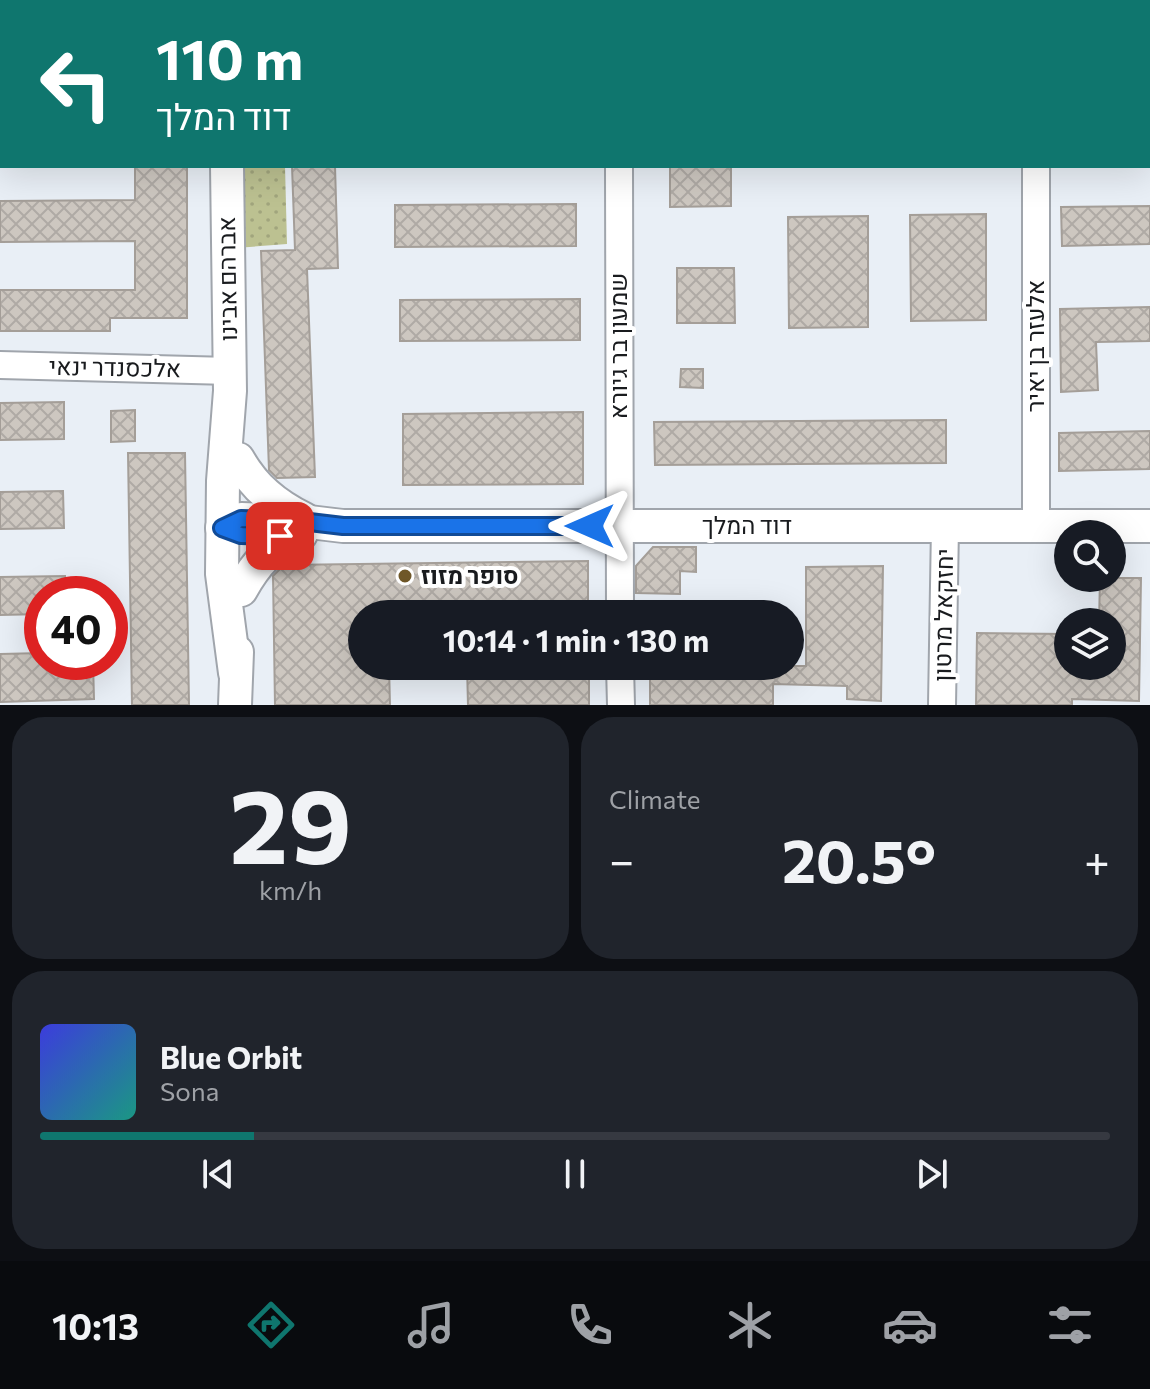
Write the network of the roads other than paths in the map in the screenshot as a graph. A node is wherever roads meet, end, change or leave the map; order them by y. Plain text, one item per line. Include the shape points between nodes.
1 (227, 168) edge
2 (619, 168) edge
3 (1036, 168) edge
4 (0, 365) edge
5 (230, 381) junction
6 (238, 459) junction
7 (619, 526) junction
8 (945, 526) junction
9 (1036, 526) junction
10 (1150, 526) edge
11 (234, 527) junction
12 (306, 528) junction
13 (241, 590) junction
14 (620, 600) edge
15 (235, 673) junction
16 (620, 680) edge
17 (235, 705) edge
18 (621, 705) edge
19 (942, 705) edge

1 - 5 street, אברהם אבינו
2 - 7 street, שמעון בר גיורא
3 - 9 street, אלעזר בן יאיר
4 - 5 street, אלכסנדר ינאי
5 - 6 street, אברהם אבינו
5 - 11 street, אברהם אבינו
6 - 11 street, אברהם אבינו
6 - 12 street via 265,494
7 - 8 street, דוד המלך
7 - 12 street, דוד המלך
7 - 14 street, שמעון בר גיורא
8 - 9 street, דוד המלך
8 - 19 street, יחזקאל מרטון
9 - 10 street, דוד המלך
11 - 12 street, דוד המלך
11 - 13 street, אברהם אבינו
11 - 15 street, אברהם אבינו via 225,614
12 - 13 street via 264,556
13 - 15 street, אברהם אבינו
15 - 17 street, אברהם אבינו
16 - 18 street

